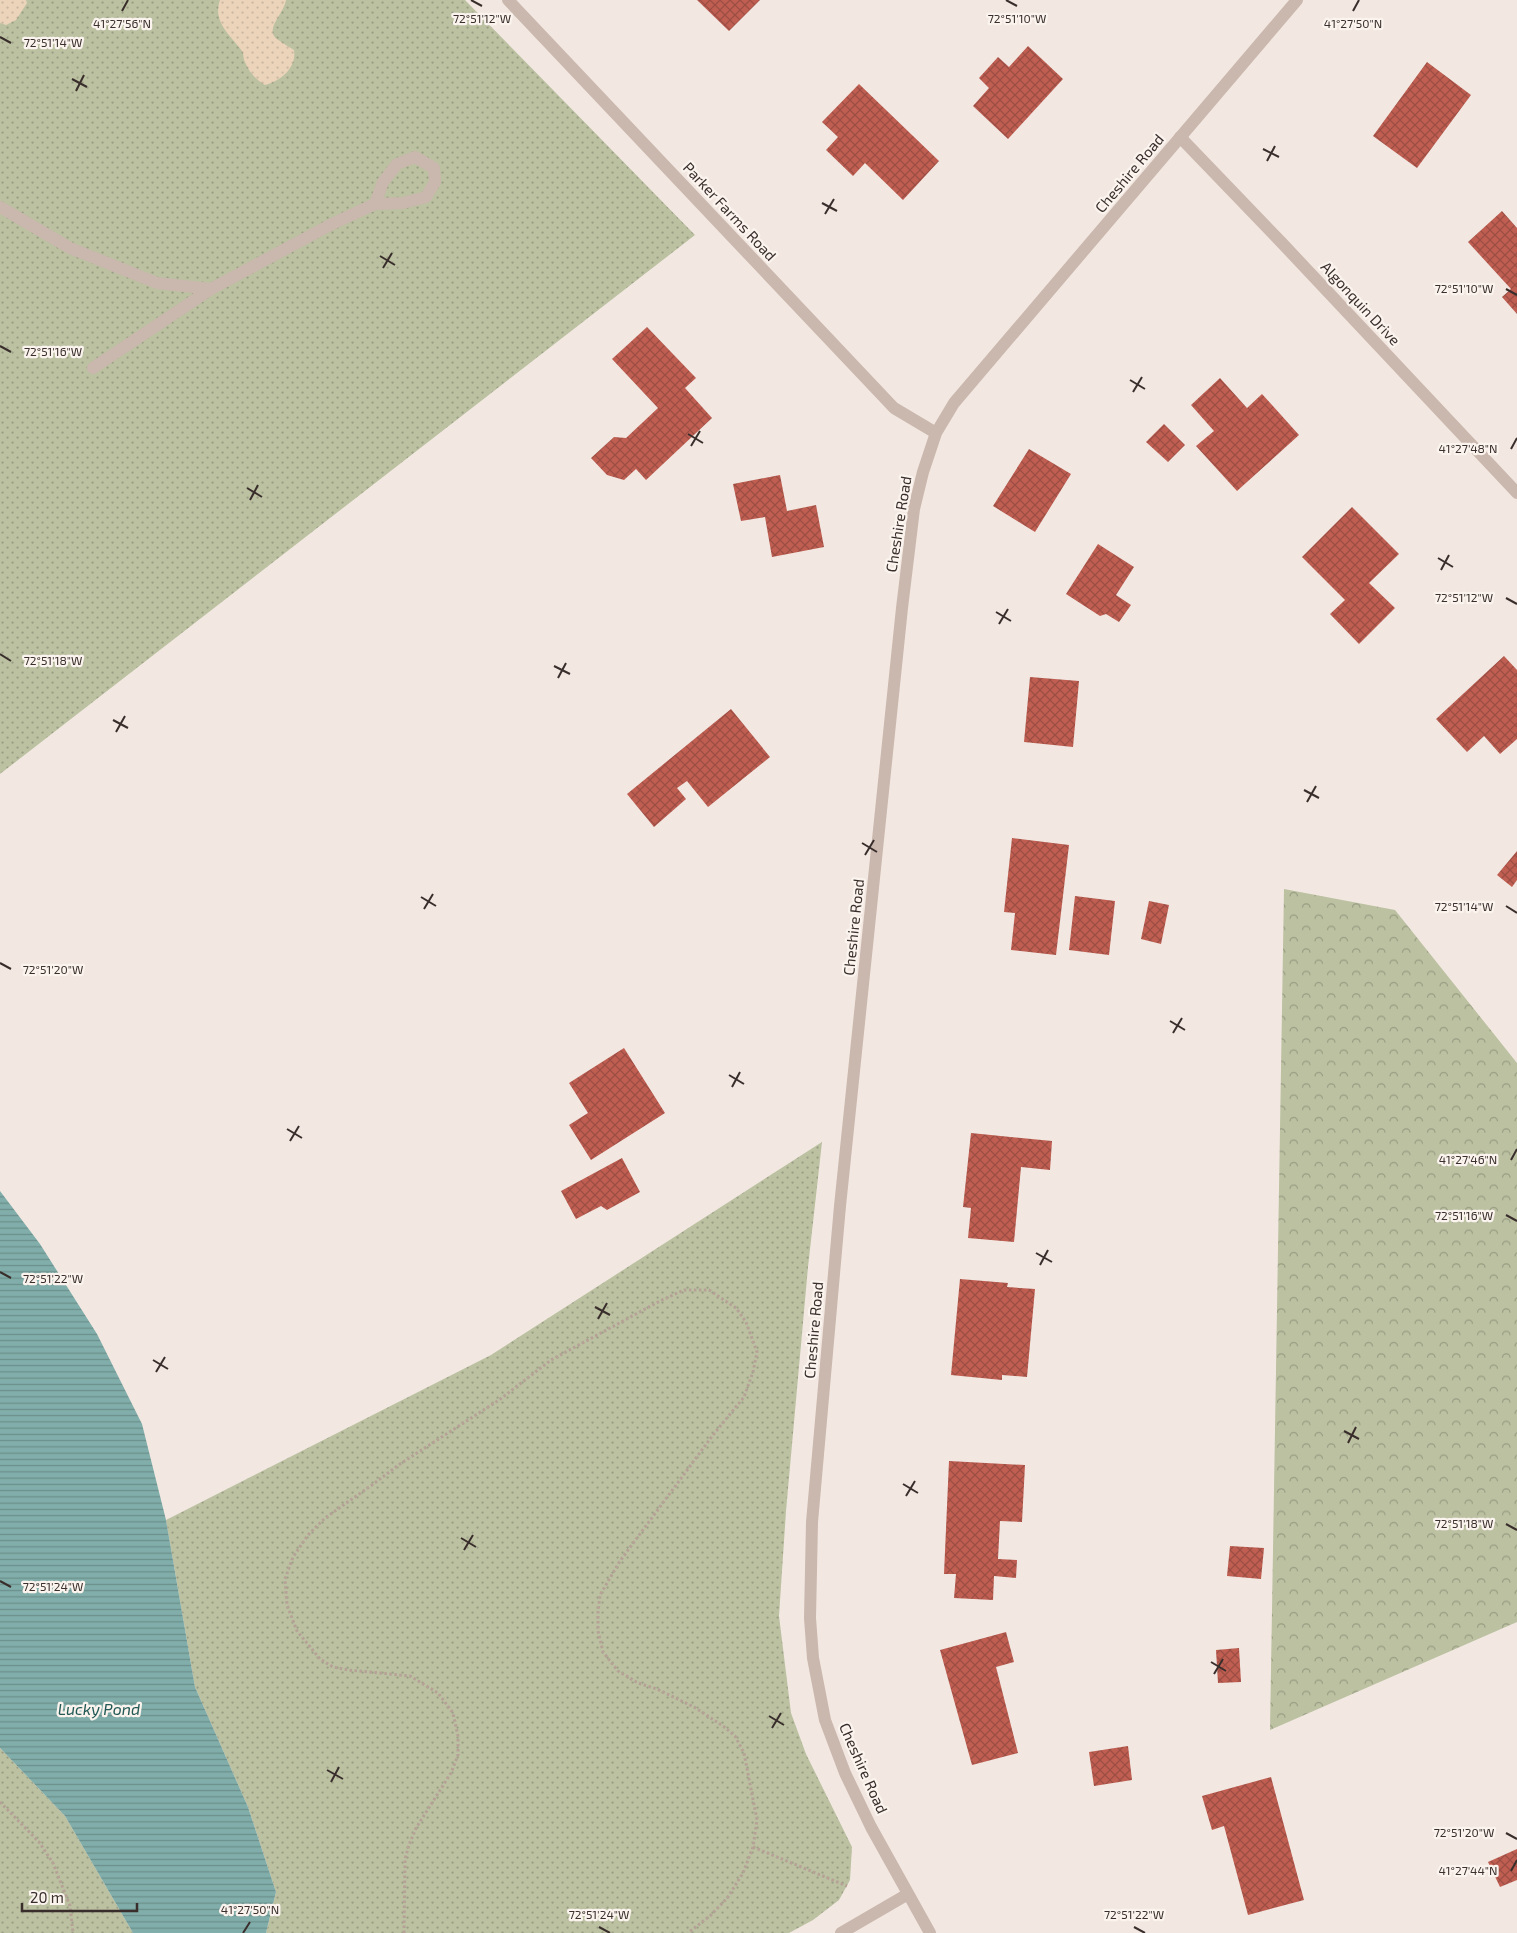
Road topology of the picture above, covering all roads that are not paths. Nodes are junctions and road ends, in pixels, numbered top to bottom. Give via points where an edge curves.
1 (508, 0) edge
2 (1297, 0) edge
3 (1180, 138) junction
4 (375, 204) junction
5 (0, 207) edge
6 (211, 289) junction
7 (93, 368) dead end
8 (936, 434) junction
9 (1517, 493) edge
10 (908, 1894) junction
11 (841, 1933) edge
12 (930, 1933) edge

1 - 8 street, Parker Farms Road via 894,408
2 - 3 street, Cheshire Road
3 - 8 street, Cheshire Road via 954,403
3 - 9 street, Algonquin Drive
4 - 4 street via 383,182 397,164 415,157 434,168 435,182 426,197 403,203
4 - 6 street
5 - 6 street via 70,248 157,283
6 - 7 street
8 - 10 street, Cheshire Road via 922,472 914,509 902,608 839,1216 812,1522 810,1618 813,1658 825,1720 845,1773
10 - 11 street
10 - 12 street, Cheshire Road

